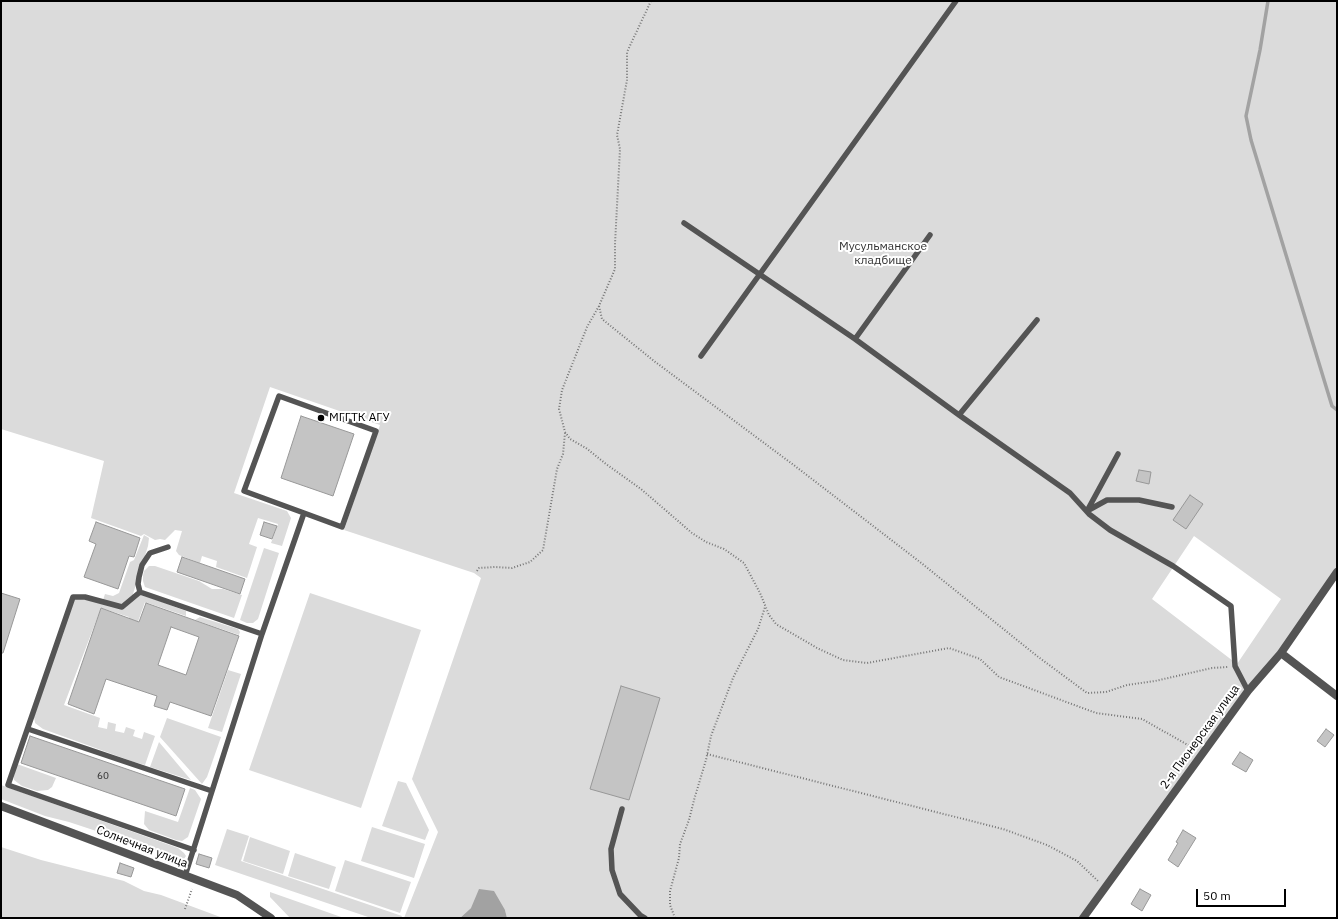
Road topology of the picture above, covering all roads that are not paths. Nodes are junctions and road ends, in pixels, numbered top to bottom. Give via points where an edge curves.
1 (956, 1) edge
2 (684, 223) dead end
3 (930, 235) dead end
4 (759, 274) junction
5 (1037, 320) dead end
6 (855, 339) junction
7 (701, 356) dead end
8 (959, 415) junction
9 (1118, 454) dead end
10 (1172, 507) dead end
11 (1087, 511) junction
12 (304, 513) junction
13 (168, 547) dead end
14 (1337, 572) edge
15 (140, 592) junction
16 (262, 634) junction
17 (1281, 653) junction
18 (1248, 691) junction
19 (1337, 696) edge
20 (28, 729) junction
21 (212, 791) junction
22 (1, 806) edge
23 (622, 809) dead end
24 (194, 850) junction
25 (185, 876) junction
26 (271, 918) edge
27 (645, 918) edge
28 (1083, 918) edge

1 - 4 lane
2 - 4 lane
3 - 6 lane
4 - 6 lane
4 - 7 lane
5 - 8 lane
6 - 8 lane
8 - 11 lane via 1070,493
9 - 11 lane
10 - 11 lane via 1139,500 1107,500
11 - 18 lane via 1110,530 1172,566 1231,606 1235,666
12 - 12 lane via 244,491 279,396 376,431 342,527
12 - 16 lane
13 - 15 lane via 150,553 142,565 138,584
14 - 17 street, 2-я Пионерская улица
15 - 16 lane
15 - 20 lane via 122,607 85,597 73,597
16 - 21 lane
17 - 18 street, 2-я Пионерская улица
17 - 19 street
18 - 28 street, 2-я Пионерская улица
20 - 21 lane
20 - 24 lane via 8,785
21 - 24 lane
22 - 25 street, Солнечная улица
23 - 27 lane via 611,849 612,870 620,894
24 - 25 lane
25 - 26 street, Солнечная улица via 238,895

